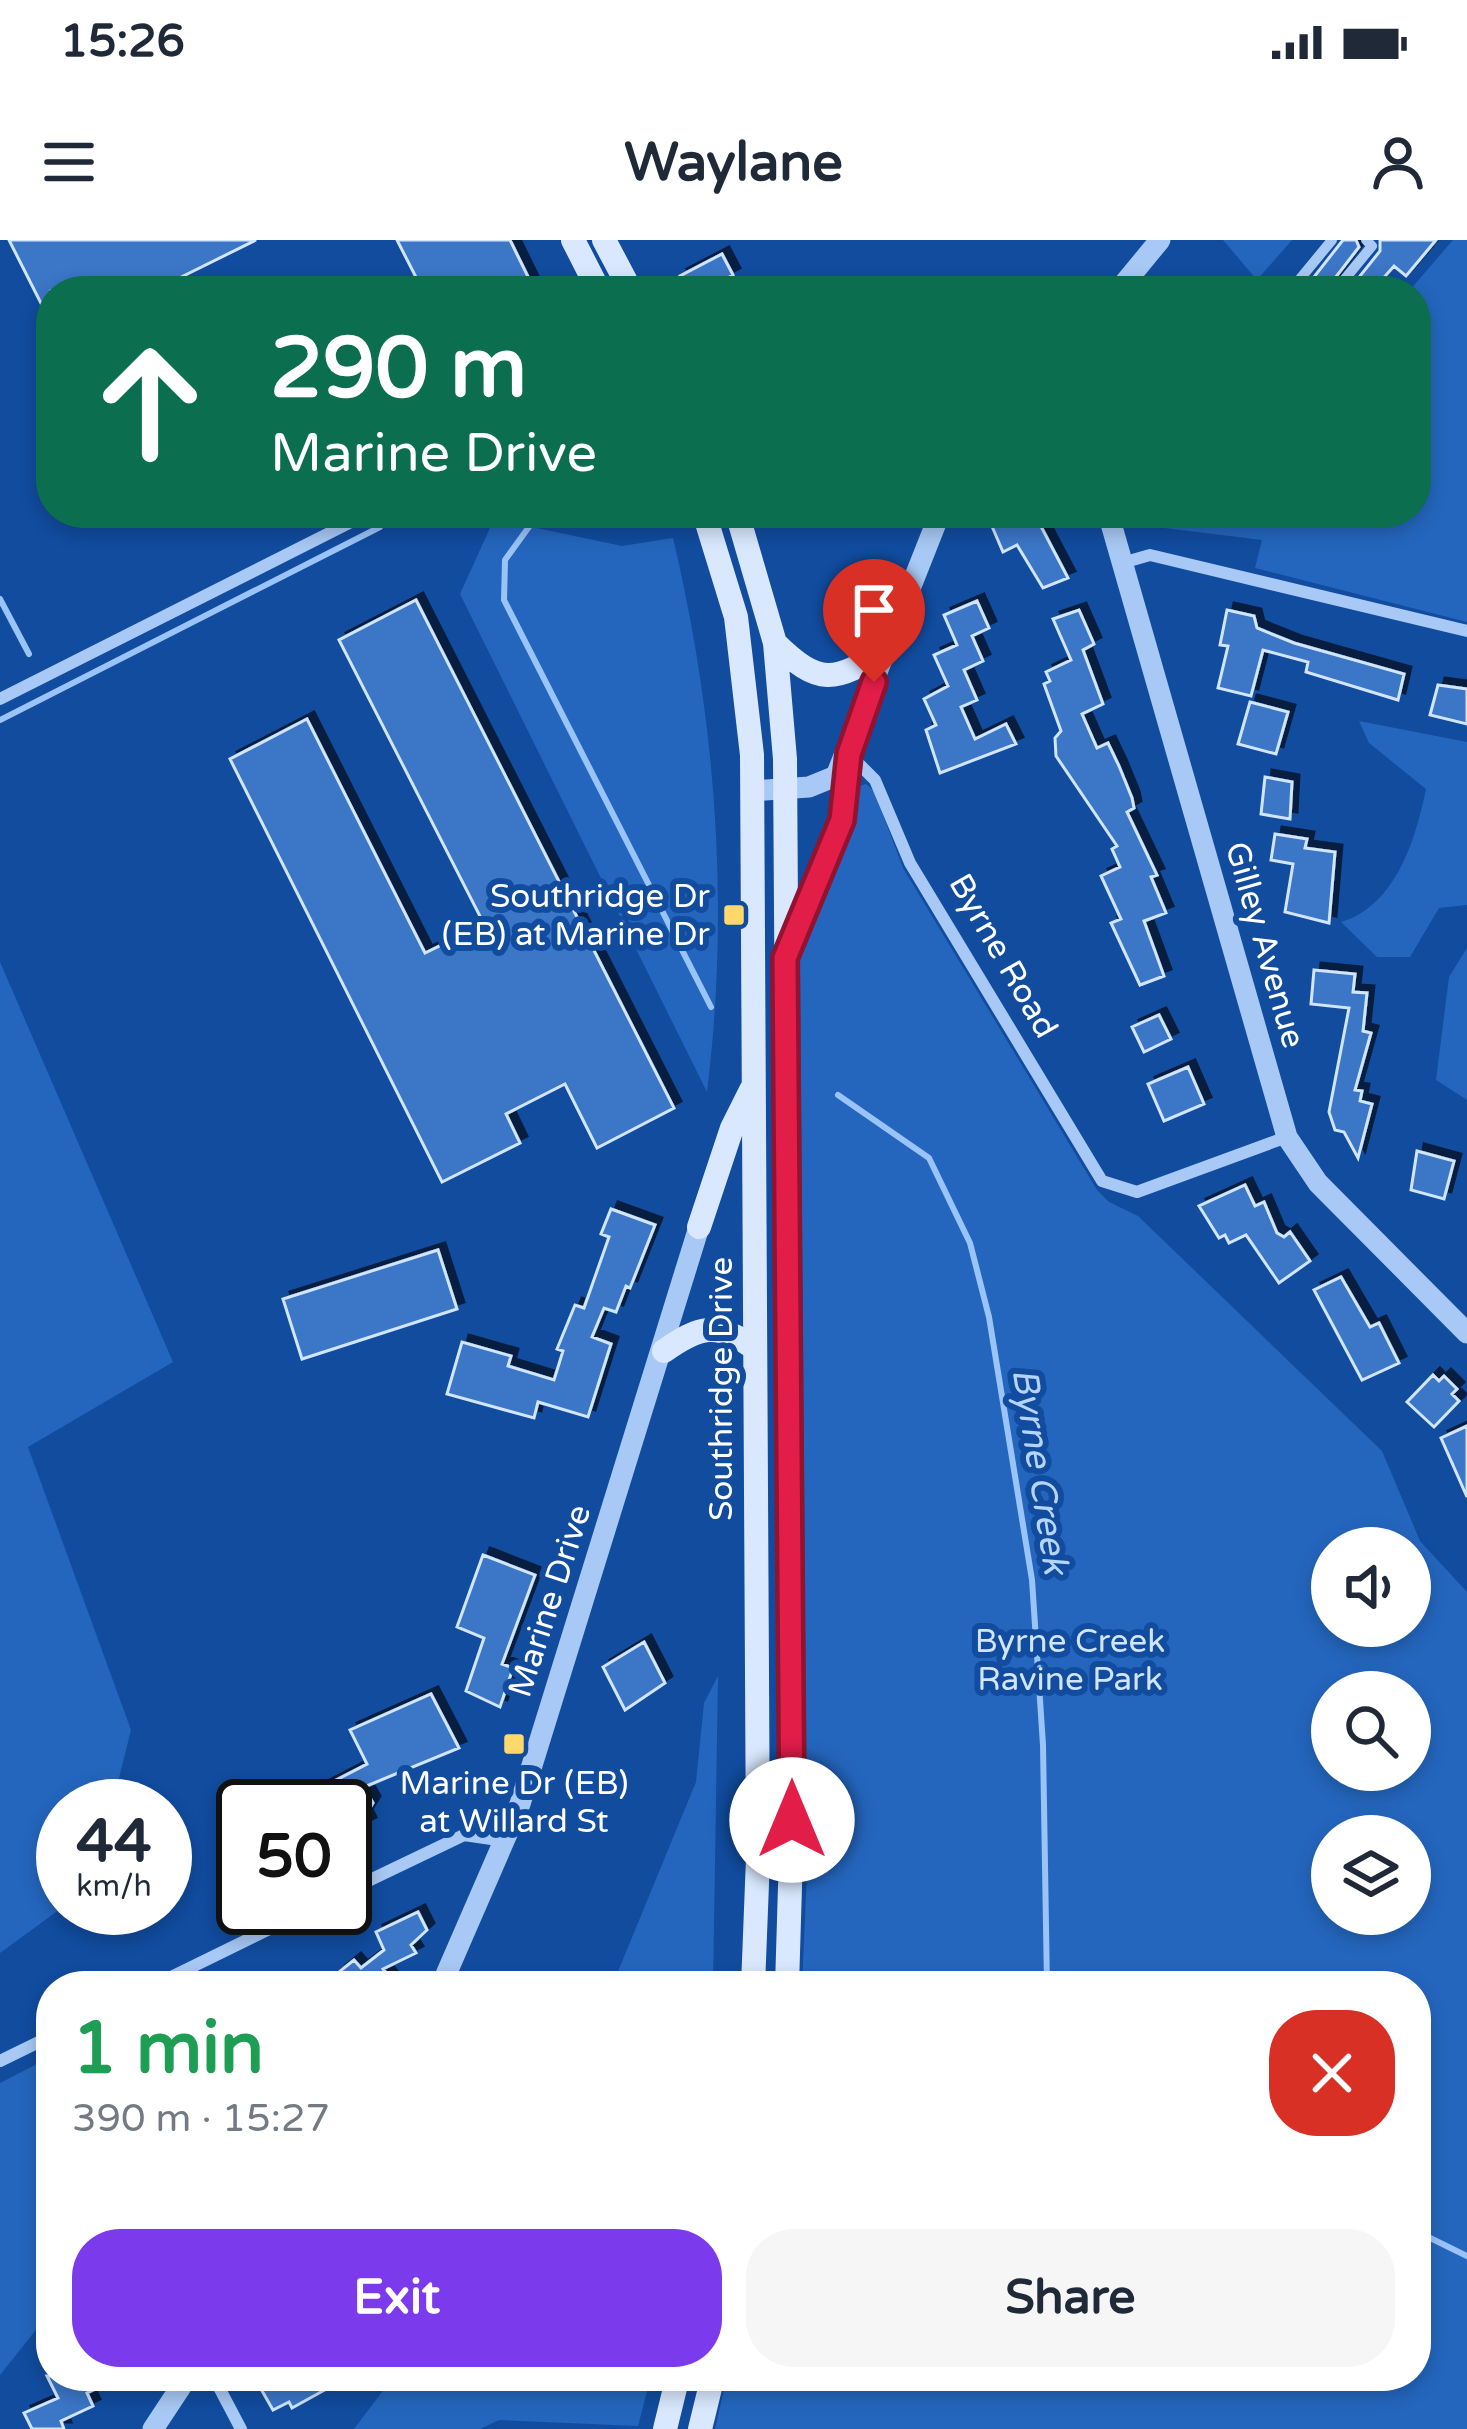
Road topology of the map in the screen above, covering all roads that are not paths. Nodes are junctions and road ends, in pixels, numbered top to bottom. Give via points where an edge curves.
1 (573, 240) edge
2 (604, 240) edge
3 (1160, 240) edge
4 (1333, 240) edge
5 (1366, 240) edge
6 (591, 276) edge
7 (623, 276) edge
8 (1130, 276) edge
9 (1302, 276) edge
10 (1347, 276) edge
11 (339, 528) edge
12 (709, 528) edge
13 (741, 528) edge
14 (934, 528) edge
15 (1112, 528) edge
16 (1122, 563) junction
17 (1467, 631) edge
18 (775, 643) junction
19 (885, 650) junction
20 (0, 699) edge
21 (849, 754) junction
22 (752, 791) junction
23 (784, 791) junction
24 (785, 958) junction
25 (753, 1088) junction
26 (1287, 1137) junction
27 (699, 1227) joint
28 (1467, 1333) edge
29 (754, 1348) junction
30 (664, 1351) junction
31 (506, 1841) junction
32 (372, 1879) edge
33 (257, 1935) edge
34 (184, 1971) edge
35 (448, 1971) edge
36 (754, 1971) edge
37 (787, 1971) edge
38 (36, 2043) edge
39 (0, 2061) edge
40 (178, 2391) edge
41 (221, 2391) edge
42 (674, 2391) edge
43 (709, 2391) edge
44 (153, 2429) edge
45 (241, 2429) edge
46 (664, 2429) edge
47 (700, 2429) edge

1 - 6 main road
2 - 7 main road
3 - 8 street
4 - 9 street
5 - 10 street via 1372,246
11 - 20 street
12 - 22 main road via 736,617
13 - 18 main road
14 - 19 street
15 - 16 street, Gilley Avenue
16 - 17 street via 1150,555
16 - 26 street, Gilley Avenue
18 - 19 main road via 825,677 853,671
18 - 23 main road
19 - 21 street
21 - 23 street via 836,776
21 - 24 street via 842,820
21 - 26 street, Byrne Road via 875,779 910,863 1076,1146 1111,1187 1137,1192
22 - 23 street
22 - 25 main road, Southridge Drive
23 - 24 main road, Southridge Drive
24 - 37 main road, Southridge Drive
25 - 27 main road
25 - 29 main road, Southridge Drive
26 - 28 street, Gilley Avenue via 1318,1183
27 - 30 street, Marine Drive
29 - 30 main road via 709,1327
29 - 36 main road, Southridge Drive
30 - 31 street, Marine Drive
31 - 32 street via 464,1835
31 - 35 street, Marine Drive
33 - 34 street
38 - 39 street
40 - 44 street
41 - 45 street
42 - 46 main road
43 - 47 main road

